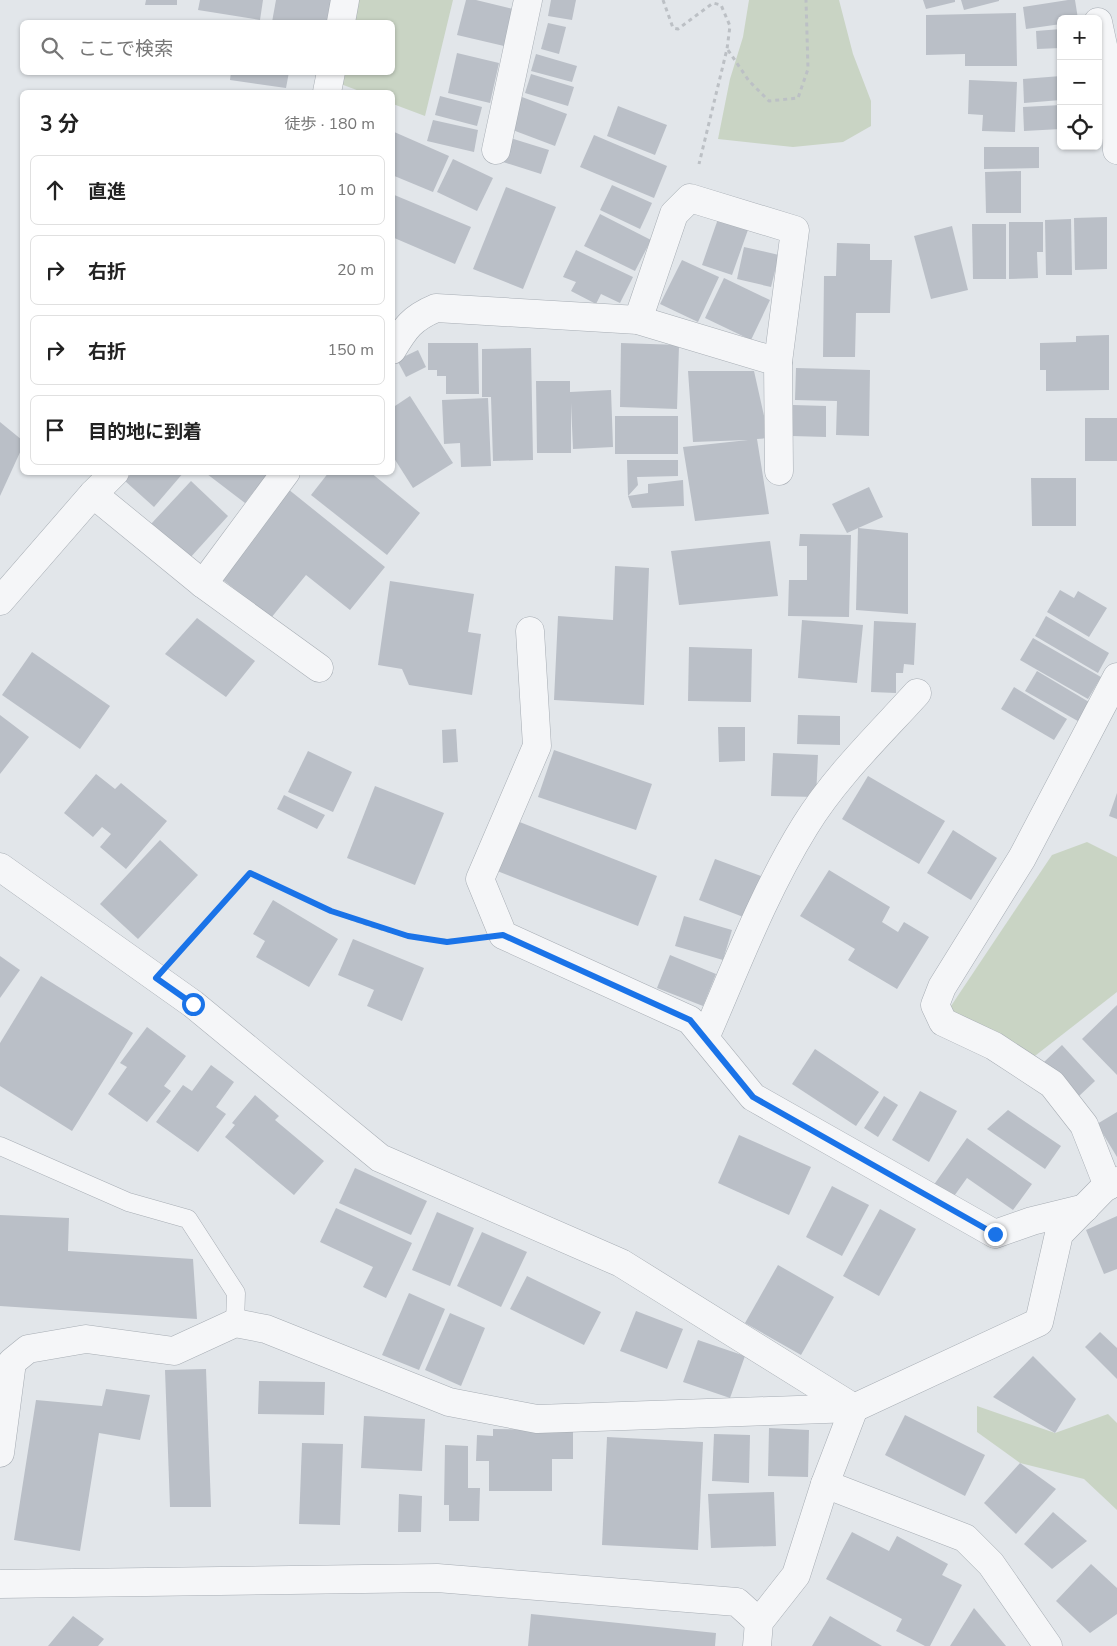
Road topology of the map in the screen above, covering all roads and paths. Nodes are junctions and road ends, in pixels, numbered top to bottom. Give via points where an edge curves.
1 (345, 0) edge
2 (528, 0) edge
3 (663, 0) edge
4 (806, 0) edge
5 (1093, 0) edge
6 (1097, 15) edge
7 (341, 20) edge
8 (1102, 41) edge
9 (727, 50) junction
10 (330, 75) edge
11 (327, 90) edge
12 (496, 150) dead end
13 (1117, 150) edge
14 (690, 198) junction
15 (638, 320) junction
16 (395, 345) edge
17 (778, 362) junction
18 (779, 471) dead end
19 (111, 475) edge
20 (284, 475) edge
21 (93, 494) junction
22 (203, 584) junction
23 (0, 601) edge
24 (530, 631) dead end
25 (319, 668) dead end
26 (1117, 677) edge
27 (917, 693) dead end
28 (0, 867) edge
29 (503, 935) junction
30 (156, 978) junction
31 (705, 1038) junction
32 (0, 1146) edge
33 (1113, 1184) edge
34 (1085, 1208) junction
35 (235, 1324) junction
36 (854, 1408) junction
37 (0, 1454) edge
38 (825, 1484) junction
39 (0, 1584) edge
40 (758, 1634) edge
41 (1048, 1646) edge

1 - 7 street
2 - 12 street
3 - 9 path via 673,28 678,29 713,3 721,6 730,26
4 - 9 path via 808,69 798,98 769,101 749,81
5 - 6 street
8 - 13 street via 1112,88
9 - 14 path
10 - 11 street
14 - 15 street via 674,214
14 - 17 street via 796,230
15 - 16 street via 436,308 418,315
15 - 17 street
17 - 18 street
19 - 21 street
20 - 22 street
21 - 22 street
21 - 23 street
22 - 25 street
24 - 29 street via 537,746 480,879
26 - 33 street via 1022,858 942,987 935,1005 943,1022 994,1046 1052,1084 1084,1125
27 - 31 street via 844,774 806,824 775,879
28 - 30 street
29 - 30 path via 447,942 408,936 331,911 250,873
29 - 31 street via 690,1020
30 - 36 street via 193,1004 380,1158 621,1263
31 - 34 street via 753,1097 995,1234
32 - 35 lane via 128,1202 188,1219 236,1293
33 - 34 street
34 - 36 street via 1059,1234 1039,1322
35 - 36 street via 266,1329 449,1402 537,1419
35 - 37 street via 174,1351 86,1339 28,1349 12,1362
36 - 38 street
38 - 40 street via 796,1575
38 - 41 street via 965,1538 991,1564
39 - 40 street via 437,1578 737,1602

